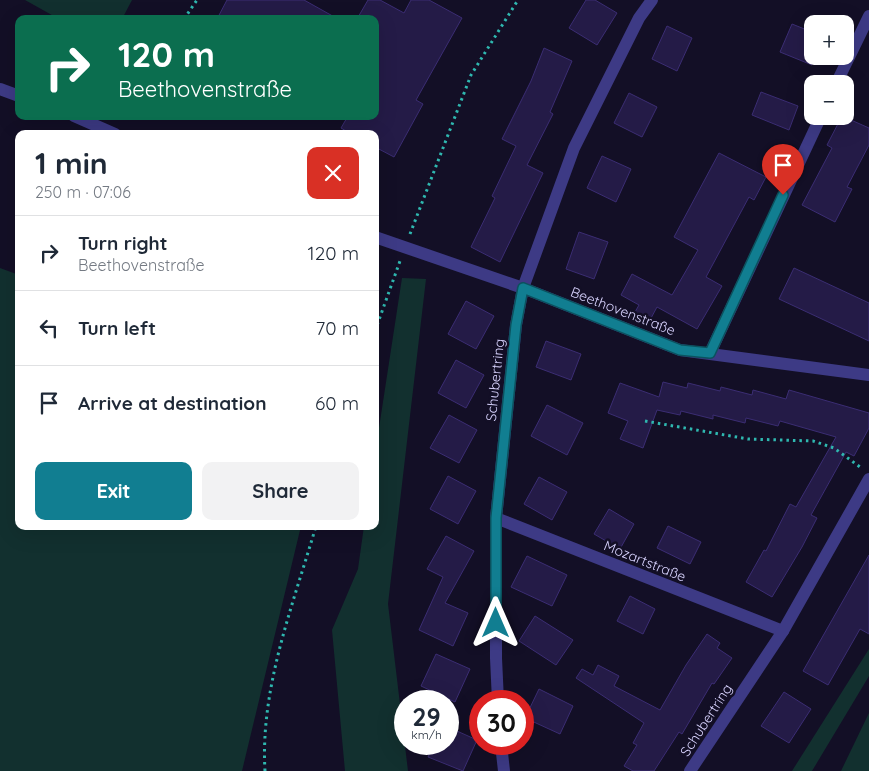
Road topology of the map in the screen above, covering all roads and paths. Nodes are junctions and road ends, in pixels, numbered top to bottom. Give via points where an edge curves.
1 (197, 0) edge
2 (518, 0) edge
3 (652, 0) edge
4 (187, 15) edge
5 (869, 16) edge
6 (840, 75) edge
7 (0, 89) edge
8 (15, 95) edge
9 (83, 120) edge
10 (817, 125) edge
11 (106, 130) edge
12 (379, 239) edge
13 (405, 249) junction
14 (523, 288) junction
15 (379, 320) edge
16 (710, 353) junction
17 (869, 375) edge
18 (645, 421) dead end
19 (866, 474) edge
20 (496, 518) junction
21 (315, 530) edge
22 (783, 631) junction
23 (497, 690) edge
24 (502, 755) edge
25 (265, 771) edge
26 (504, 771) edge
27 (690, 771) edge

1 - 4 path
2 - 13 path via 471,75
3 - 14 street, Schubertring via 639,18 574,148
5 - 6 street
7 - 8 street
9 - 11 street
10 - 16 street
12 - 13 street, Beethovenstraße
13 - 14 street, Beethovenstraße
13 - 15 path
14 - 16 street, Beethovenstraße via 680,350
14 - 20 street, Schubertring via 516,325
16 - 17 street, Beethovenstraße
18 - 19 path via 748,439 813,441 834,448
19 - 22 street, Schubertring
20 - 22 street, Mozartstraße
20 - 23 street, Schubertring
21 - 25 path via 274,671 265,736
22 - 27 street, Schubertring
24 - 26 street

